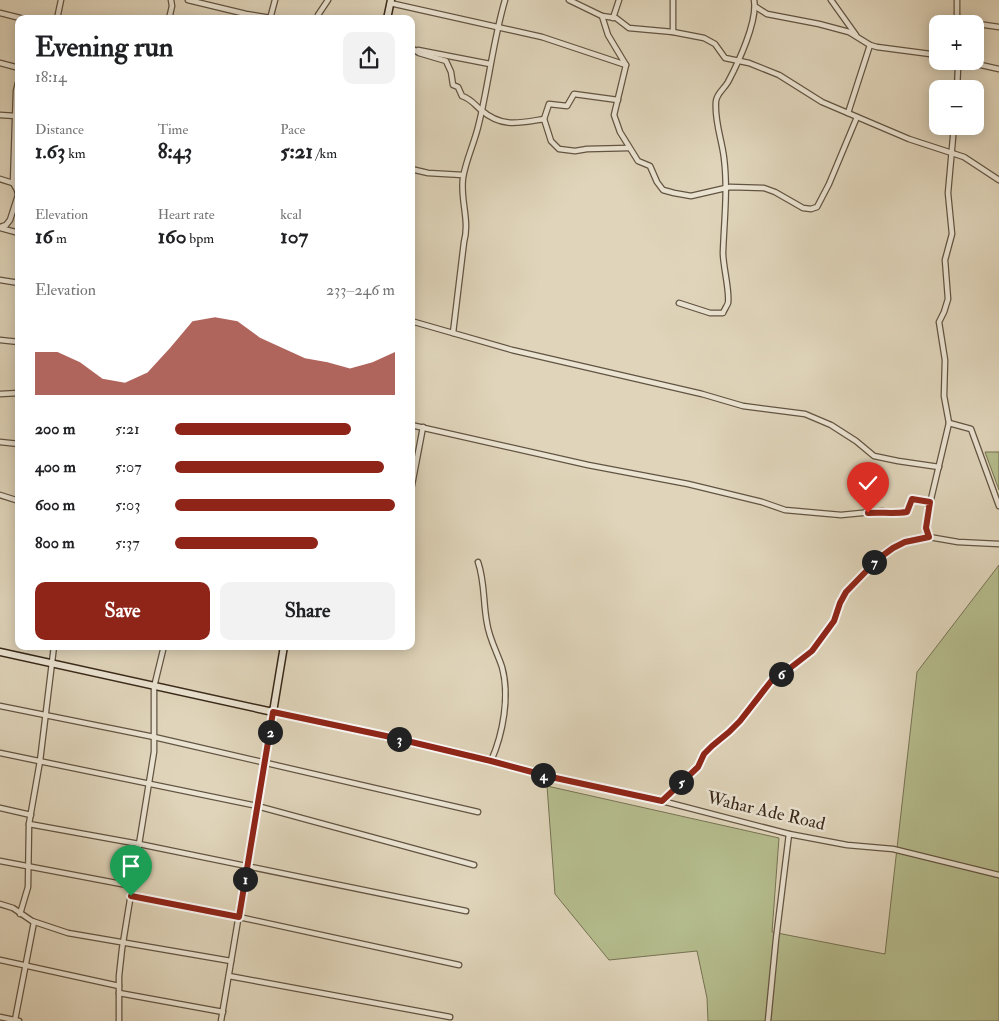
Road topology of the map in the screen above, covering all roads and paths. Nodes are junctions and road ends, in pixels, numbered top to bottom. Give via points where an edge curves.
1 (61, 0) edge
2 (171, 0) edge
3 (188, 0) edge
4 (275, 0) edge
5 (328, 0) edge
6 (505, 0) edge
7 (569, 0) edge
8 (619, 0) edge
9 (673, 0) edge
10 (754, 0) edge
11 (831, 0) edge
12 (958, 0) edge
13 (390, 2) edge
14 (756, 7) junction
15 (0, 13) edge
16 (58, 15) edge
17 (170, 15) edge
18 (252, 15) edge
19 (271, 15) edge
20 (318, 15) edge
21 (388, 15) edge
22 (957, 15) edge
23 (602, 16) junction
24 (15, 17) edge
25 (612, 18) junction
26 (984, 25) edge
27 (498, 26) junction
28 (999, 27) edge
29 (673, 32) junction
30 (857, 35) junction
31 (870, 45) junction
32 (415, 50) edge
33 (415, 51) edge
34 (929, 54) edge
35 (739, 60) junction
36 (0, 63) edge
37 (490, 64) junction
38 (626, 65) junction
39 (984, 66) edge
40 (15, 67) edge
41 (999, 69) edge
42 (618, 100) junction
43 (482, 111) junction
44 (848, 113) junction
45 (0, 115) edge
46 (15, 116) edge
47 (858, 117) junction
48 (544, 119) junction
49 (953, 135) edge
50 (629, 148) junction
51 (951, 153) junction
52 (15, 160) edge
53 (415, 170) edge
54 (463, 175) junction
55 (0, 180) edge
56 (999, 180) edge
57 (13, 183) junction
58 (15, 186) edge
59 (725, 188) junction
60 (15, 204) edge
61 (0, 227) edge
62 (15, 232) edge
63 (0, 280) edge
64 (15, 282) edge
65 (679, 303) dead end
66 (415, 322) edge
67 (453, 333) junction
68 (0, 340) edge
69 (15, 342) edge
70 (15, 393) edge
71 (0, 394) edge
72 (949, 423) junction
73 (415, 426) edge
74 (423, 427) junction
75 (0, 442) edge
76 (15, 444) edge
77 (939, 467) junction
78 (415, 469) edge
79 (0, 496) edge
80 (15, 500) edge
81 (930, 502) junction
82 (999, 506) edge
83 (929, 537) junction
84 (999, 544) edge
85 (478, 562) dead end
86 (54, 650) edge
87 (163, 650) edge
88 (283, 650) edge
89 (0, 652) edge
90 (52, 664) junction
91 (154, 687) junction
92 (0, 706) edge
93 (273, 712) junction
94 (45, 715) junction
95 (154, 737) junction
96 (0, 753) edge
97 (40, 761) junction
98 (491, 761) junction
99 (265, 762) junction
100 (149, 783) junction
101 (662, 801) junction
102 (257, 806) junction
103 (0, 808) edge
104 (478, 812) dead end
105 (31, 815) junction
106 (29, 824) junction
107 (789, 834) junction
108 (139, 844) junction
109 (0, 861) edge
110 (474, 865) dead end
111 (247, 866) junction
112 (28, 867) junction
113 (999, 875) edge
114 (132, 886) junction
115 (131, 896) junction
116 (0, 904) edge
117 (466, 911) dead end
118 (20, 914) junction
119 (239, 917) junction
120 (34, 922) junction
121 (123, 943) junction
122 (0, 960) edge
123 (231, 961) junction
124 (458, 965) dead end
125 (26, 966) junction
126 (229, 976) junction
127 (119, 986) junction
128 (120, 993) junction
129 (223, 1012) junction
130 (0, 1017) edge
131 (450, 1017) dead end
132 (17, 1021) edge
133 (119, 1021) edge
134 (221, 1021) edge
135 (768, 1021) edge

1 - 16 street
2 - 17 street
3 - 18 street
4 - 19 street
5 - 20 street
6 - 27 street
7 - 23 street
8 - 25 street
9 - 29 street
10 - 14 street
11 - 30 street
12 - 22 street
13 - 21 street
13 - 27 street
14 - 30 street via 767,14
14 - 35 street
15 - 24 street
23 - 25 street
23 - 38 street via 608,35
25 - 29 street via 628,28
26 - 28 street
27 - 37 street
27 - 38 street
29 - 35 street via 704,38 715,44 725,58
30 - 31 street
31 - 34 street
31 - 44 street
32 - 37 street
33 - 43 street via 446,61 453,85
35 - 44 street via 779,75 822,102
35 - 59 street via 716,101
36 - 40 street
37 - 43 street
38 - 42 street
39 - 41 street
42 - 48 street via 574,94 567,106 549,104
42 - 50 street via 614,115
43 - 48 street via 504,123
43 - 54 street
44 - 47 street
45 - 46 street
47 - 51 street
47 - 59 street via 817,207 803,208 764,188
48 - 50 street via 551,141 559,150
49 - 51 street
50 - 59 street via 638,161 650,166 663,190 691,196
51 - 56 street via 964,157
51 - 72 street via 948,193 952,234 945,260 948,298 939,322
52 - 57 street
53 - 54 street
54 - 67 street via 462,203 468,229
55 - 57 street
57 - 58 street
59 - 65 street via 723,255 728,301 723,313 710,314
60 - 61 street via 10,220
61 - 62 street
63 - 64 street
66 - 67 street
67 - 77 street via 743,406 805,414 831,425 874,456
68 - 69 street
70 - 71 street
72 - 77 street
72 - 82 street via 971,429
73 - 74 street
74 - 78 street
74 - 81 street via 688,484 785,510 841,515 895,513 907,512 912,499
75 - 76 street
77 - 81 street
79 - 80 street
81 - 83 street via 926,528
83 - 84 street
83 - 101 street via 905,542 878,559 846,592 834,621 812,651 772,680 740,721 704,754 698,767
85 - 98 street via 487,627 502,668 505,699
86 - 90 street
87 - 91 street
88 - 93 street
89 - 90 street, Wahar Ade Road
90 - 91 street, Wahar Ade Road
90 - 94 street
91 - 93 street, Wahar Ade Road
91 - 95 street
92 - 94 street
93 - 98 street, Wahar Ade Road
93 - 99 street
94 - 95 street
94 - 97 street
95 - 99 street
95 - 100 street
96 - 97 street
97 - 100 street
97 - 105 street
98 - 101 street, Wahar Ade Road
99 - 102 street
99 - 104 street
100 - 102 street
100 - 108 street
101 - 107 street, Wahar Ade Road
102 - 110 street
102 - 111 street
103 - 105 street
105 - 106 street
106 - 108 street
106 - 112 street
107 - 113 street, Wahar Ade Road via 847,845 893,849
107 - 135 street
108 - 111 street
108 - 114 street
109 - 112 street
111 - 117 street
111 - 119 street
112 - 114 street
112 - 118 street via 28,887
114 - 115 street
115 - 119 street
115 - 121 street
116 - 118 street
118 - 120 street
119 - 123 street
119 - 124 street
120 - 121 street via 68,933
120 - 125 street
121 - 123 street
121 - 127 street
122 - 125 street
123 - 126 street
125 - 127 street
125 - 132 street
126 - 129 street
126 - 131 street
127 - 128 street
128 - 129 street
128 - 133 street
129 - 134 street
130 - 132 street

